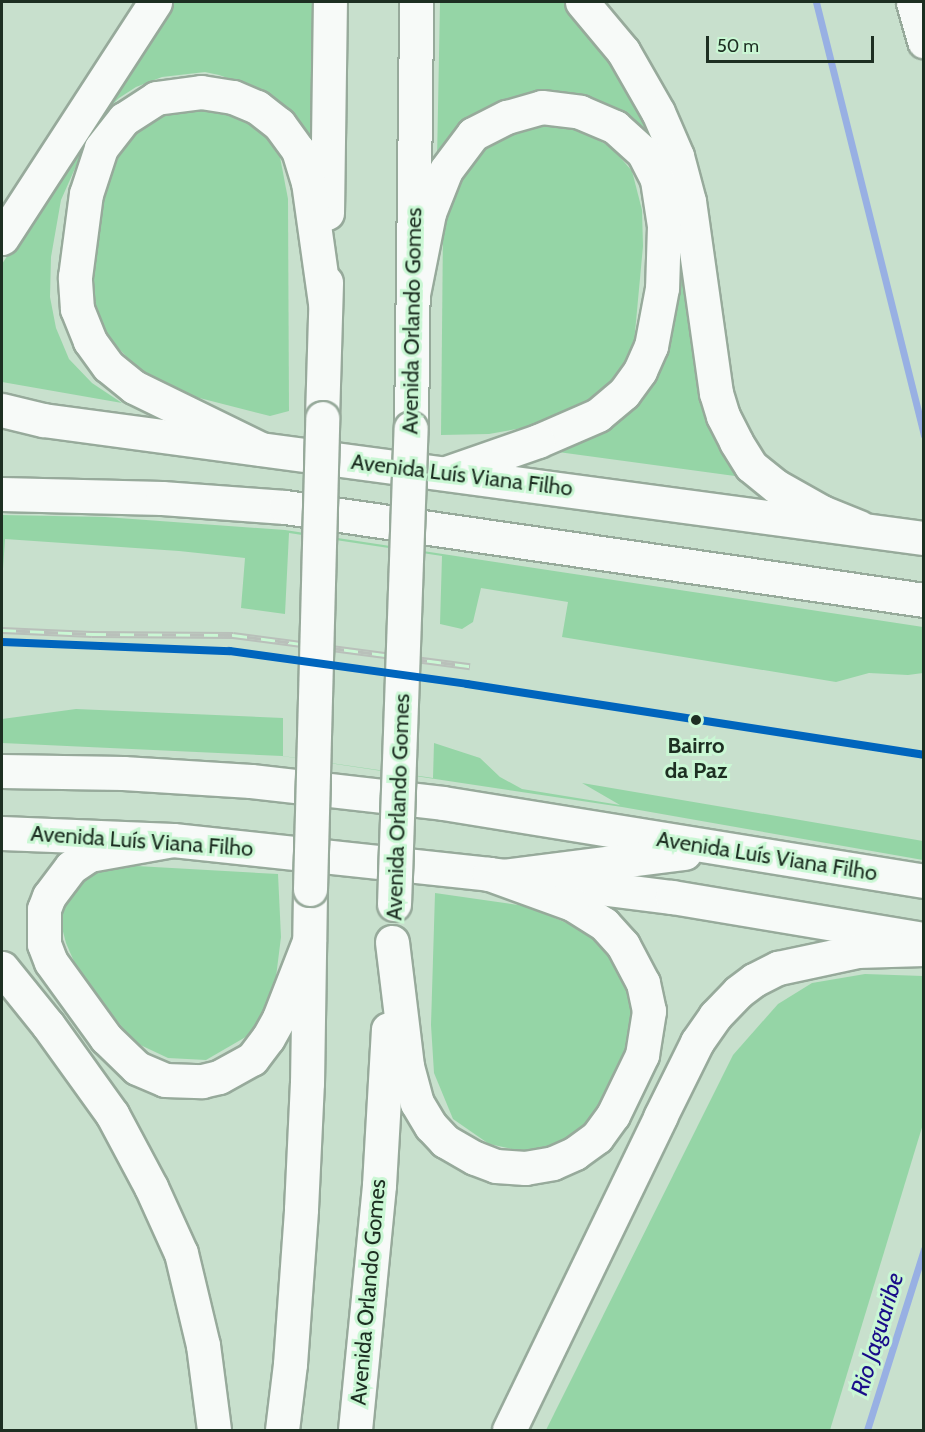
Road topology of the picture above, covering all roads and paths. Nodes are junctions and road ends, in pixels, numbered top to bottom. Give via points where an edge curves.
1 (155, 2) edge
2 (330, 2) edge
3 (416, 2) edge
4 (582, 2) edge
5 (913, 2) edge
6 (924, 41) edge
7 (2, 238) edge
8 (413, 294) junction
9 (326, 303) junction
10 (2, 410) edge
11 (261, 449) junction
12 (446, 473) junction
13 (2, 494) edge
14 (864, 528) junction
15 (924, 538) edge
16 (911, 598) edge
17 (2, 771) edge
18 (2, 833) edge
19 (173, 840) junction
20 (724, 848) junction
21 (495, 875) junction
22 (924, 881) edge
23 (924, 939) edge
24 (309, 941) junction
25 (392, 942) junction
26 (924, 949) edge
27 (2, 968) edge
28 (214, 1431) edge
29 (282, 1431) edge
30 (355, 1431) edge
31 (509, 1431) edge

1 - 7 main road
2 - 9 main road
3 - 8 main road, Avenida Orlando Gomes
4 - 14 main road via 623,51 678,156 689,201 716,393 731,433 751,466 776,486 822,512
5 - 6 main road
8 - 12 main road via 429,213 446,170 473,134 507,117 542,107 580,112 615,127 643,152 657,180 663,236 662,288 651,346 640,371 624,393 598,415
8 - 25 main road, Avenida Orlando Gomes, bridge
9 - 11 main road via 308,183 298,150 279,124 257,107 233,97 201,92 156,98 124,119 102,148 86,194 75,277 78,309 90,341 108,366 134,387
9 - 24 main road, bridge
10 - 11 main road, Avenida Luís Viana Filho via 43,420
11 - 12 main road, Avenida Luís Viana Filho
12 - 14 main road, Avenida Luís Viana Filho
13 - 16 main road via 162,498 285,507
14 - 15 main road, Avenida Luís Viana Filho
17 - 20 main road, Avenida Luís Viana Filho via 251,781 443,804
18 - 19 main road, Avenida Luís Viana Filho
19 - 21 main road, Avenida Luís Viana Filho
19 - 24 main road via 89,855 70,867 44,909 44,944 51,962 106,1038 137,1068 165,1080 202,1081 219,1077 252,1059 279,1018
20 - 21 main road
20 - 22 main road, Avenida Luís Viana Filho
21 - 23 main road, Avenida Luís Viana Filho via 672,897
21 - 25 main road via 572,904 604,924 623,945 643,984 649,1011 642,1055 613,1115 597,1137 575,1153 553,1163 525,1168 496,1166 445,1141 431,1126 417,1103 407,1066
24 - 29 main road via 301,1209
25 - 30 main road, Avenida Orlando Gomes via 379,1185
26 - 31 main road via 857,951 778,968 738,992 715,1016 697,1042
27 - 28 main road via 112,1114 151,1187 181,1253 203,1345

